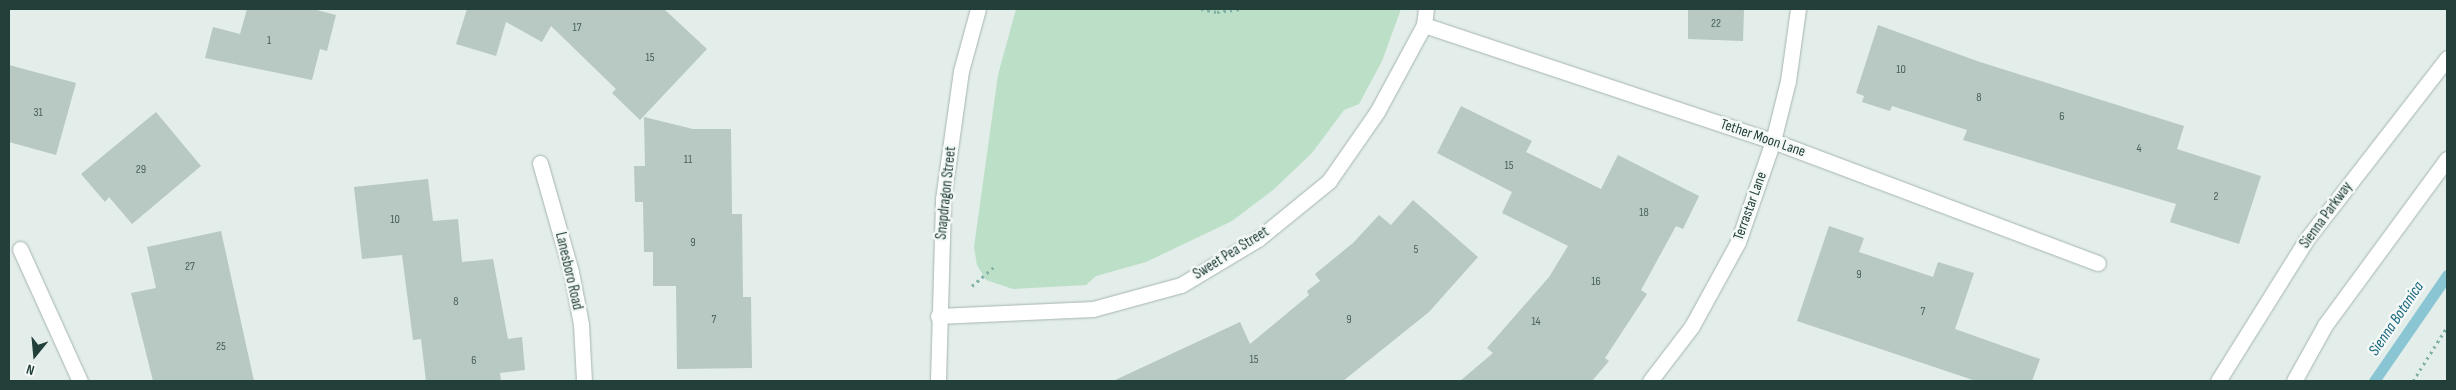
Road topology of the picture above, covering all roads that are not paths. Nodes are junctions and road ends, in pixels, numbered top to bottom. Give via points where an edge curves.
1 (978, 9) edge
2 (1426, 9) edge
3 (1798, 9) edge
4 (1424, 25) junction
5 (2447, 58) edge
6 (1773, 141) junction
7 (2447, 160) edge
8 (540, 163) dead end
9 (20, 249) dead end
10 (2098, 263) dead end
11 (938, 316) junction
12 (80, 381) edge
13 (584, 381) edge
14 (938, 381) edge
15 (1650, 381) edge
16 (2218, 381) edge
17 (2294, 381) edge

1 - 11 street, Snapdragon Street via 961,71 942,199
2 - 4 street
3 - 6 street, Terrastar Lane via 1788,81
4 - 6 street, Tether Moon Lane
4 - 11 street, Sweet Pea Street via 1377,112 1329,181 1258,239 1181,284 1093,308
5 - 16 street, Sienna Parkway via 2306,240
6 - 10 street, Tether Moon Lane
6 - 15 street, Terrastar Lane via 1738,242 1692,326
7 - 17 street via 2324,325
8 - 13 street, Lanesboro Road via 571,272 581,324
9 - 12 street
11 - 14 street, Snapdragon Street

